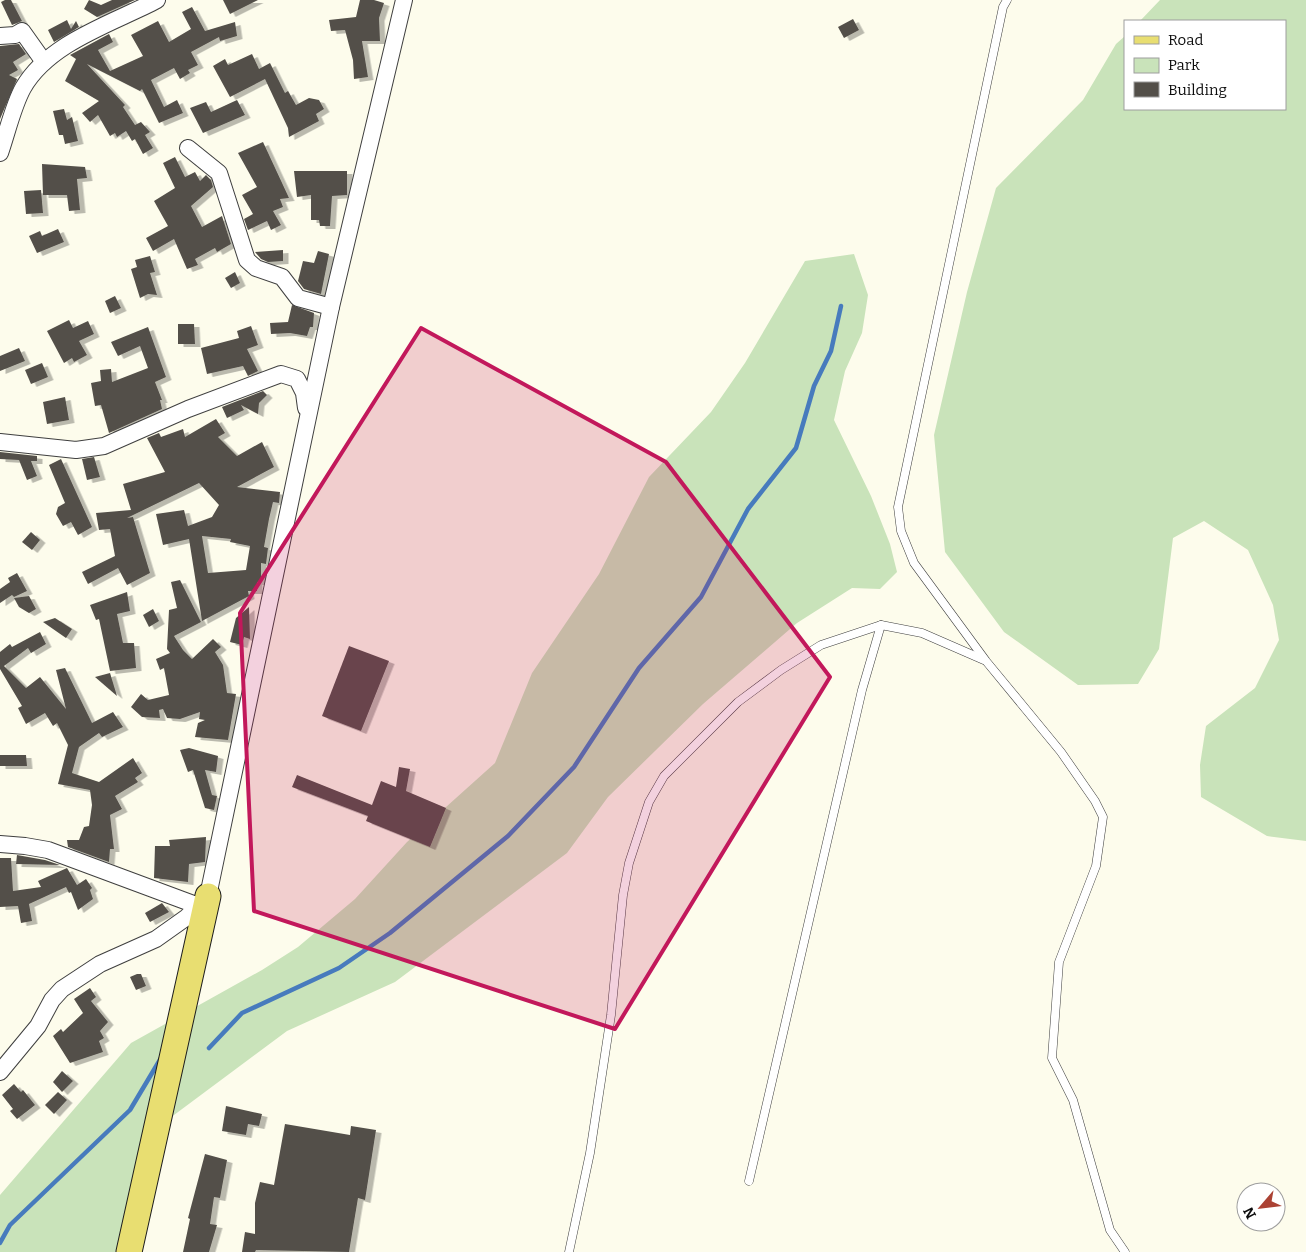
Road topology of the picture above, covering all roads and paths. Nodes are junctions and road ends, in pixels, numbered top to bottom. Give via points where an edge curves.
1 (157, 0) edge
2 (404, 0) edge
3 (1007, 0) edge
4 (0, 36) edge
5 (44, 62) junction
6 (188, 148) dead end
7 (0, 153) edge
8 (331, 307) junction
9 (308, 413) junction
10 (0, 442) edge
11 (881, 625) junction
12 (986, 661) junction
13 (0, 844) edge
14 (202, 901) junction
15 (0, 1072) edge
16 (750, 1182) dead end
17 (129, 1252) edge
18 (569, 1252) edge
19 (1125, 1252) edge

1 - 5 street via 120,20 87,32
2 - 8 street
3 - 12 lane via 961,199 898,507 901,531 914,563
4 - 5 street via 22,31
5 - 7 street via 23,87
6 - 8 street via 219,173 247,260 256,268 282,277 298,298
8 - 9 street
9 - 10 street via 297,379 281,374 188,409 104,446 76,450
9 - 14 street via 287,523
11 - 12 lane via 922,633
11 - 16 lane via 862,690
11 - 18 lane via 821,645 738,702 664,776 649,802 629,863 623,895 610,1024 590,1153
12 - 19 lane via 1061,752 1095,801 1102,817 1096,866 1059,962 1052,1058 1073,1100 1110,1230
13 - 14 street via 48,850
14 - 15 street via 156,939 100,964 62,990 52,1000 38,1026
14 - 17 main road

